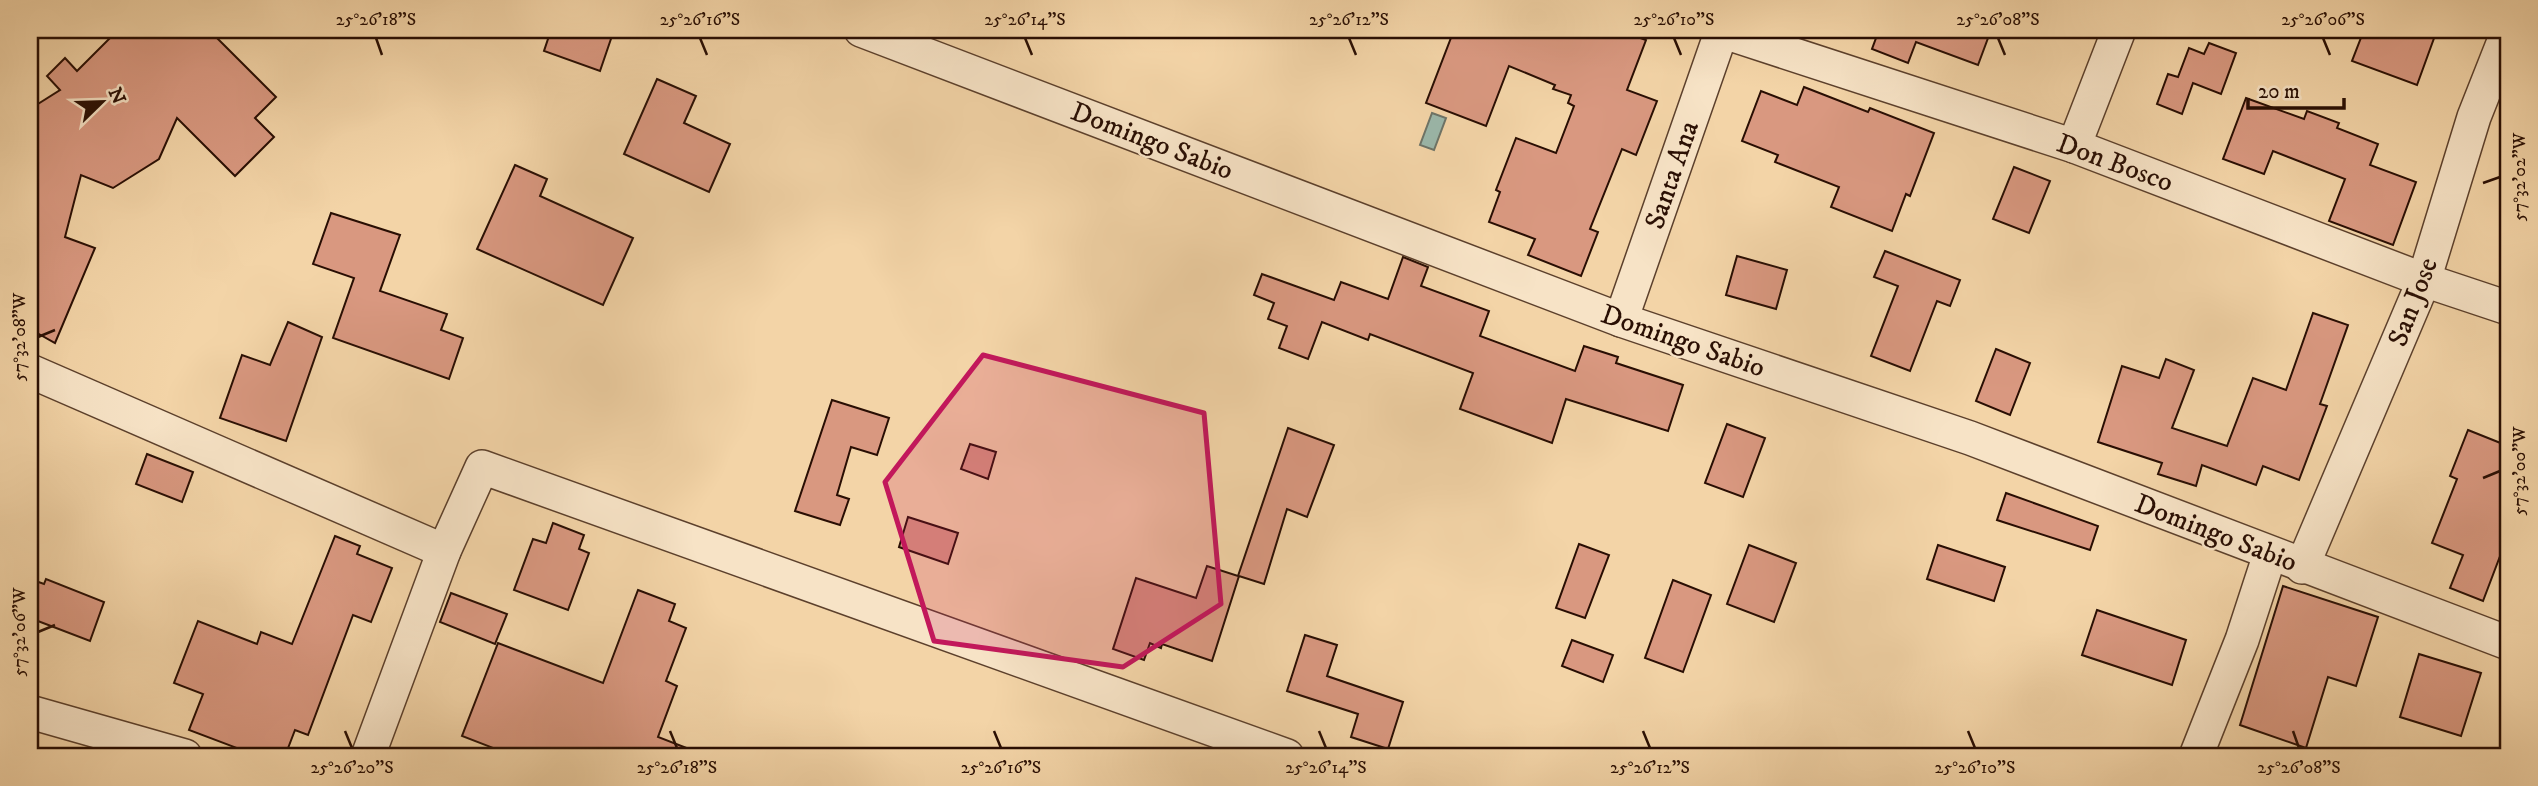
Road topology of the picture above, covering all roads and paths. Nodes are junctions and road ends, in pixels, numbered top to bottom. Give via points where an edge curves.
1 (861, 30) edge
2 (1721, 30) edge
3 (2119, 30) edge
4 (2508, 31) edge
5 (2074, 146) junction
6 (2424, 280) junction
7 (2508, 308) edge
8 (1621, 320) junction
9 (30, 371) edge
10 (444, 551) junction
11 (2270, 554) junction
12 (2302, 567) junction
13 (2508, 643) edge
14 (30, 712) edge
15 (1267, 753) edge
16 (185, 756) edge
17 (368, 756) edge
18 (2196, 756) edge

1 - 8 street, Domingo Sabio
2 - 5 street, Don Bosco
2 - 8 street, Santa Ana
3 - 5 street
4 - 6 street, San Jose via 2474,117
5 - 6 street, Don Bosco
6 - 7 street, Don Bosco
6 - 12 street, San Jose
8 - 11 street, Domingo Sabio via 1969,438
9 - 10 street
10 - 15 street via 482,467
10 - 17 street
11 - 12 street, Domingo Sabio
11 - 18 street
12 - 13 street, Domingo Sabio
14 - 16 street

